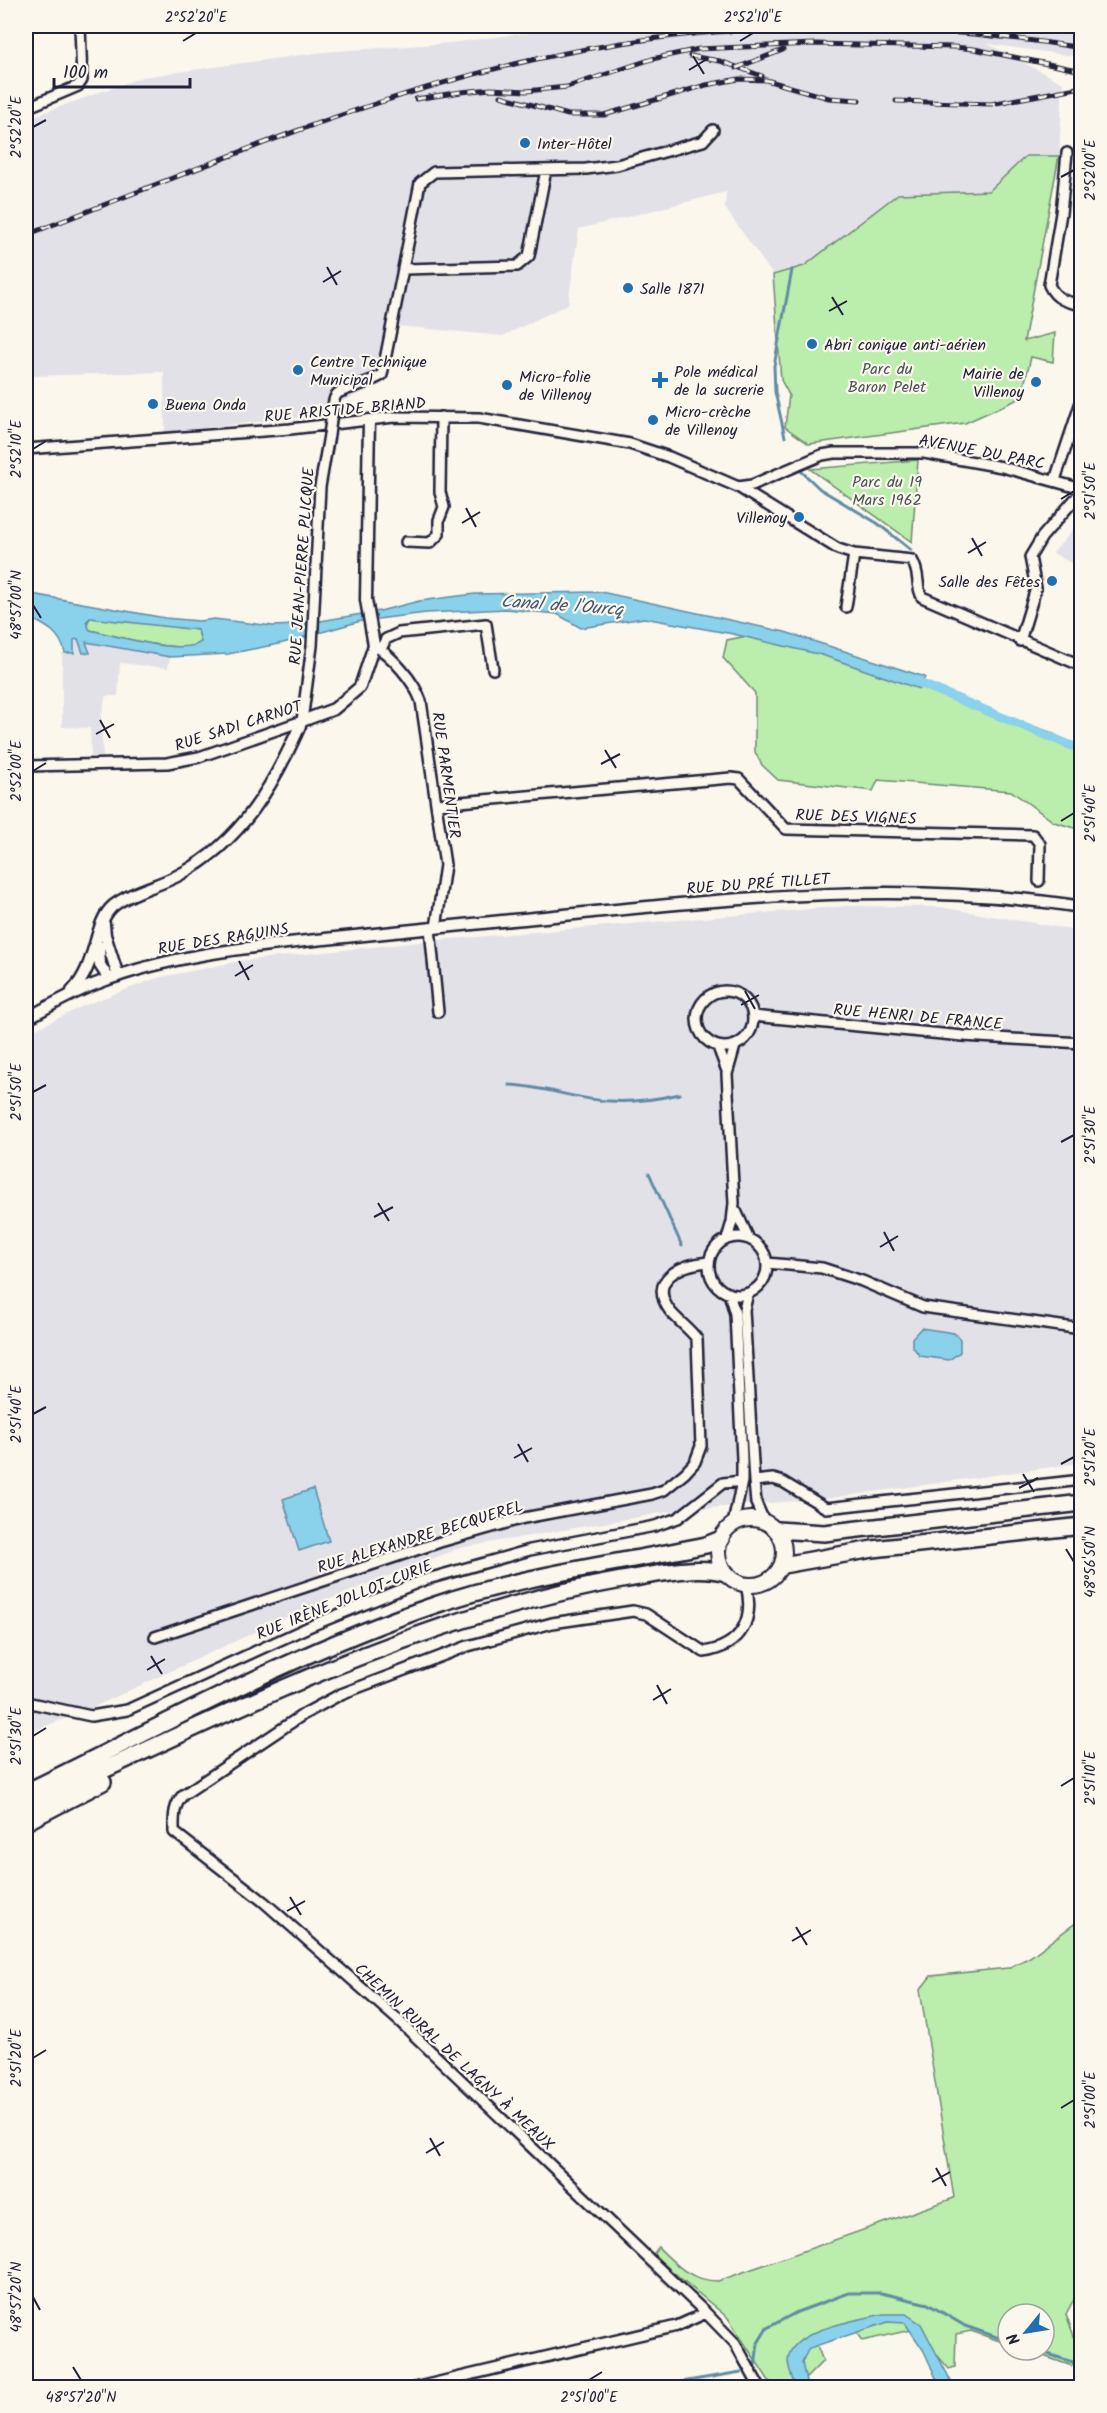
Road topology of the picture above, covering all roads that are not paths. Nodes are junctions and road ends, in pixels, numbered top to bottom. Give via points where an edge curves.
1 (80, 26) edge
2 (26, 108) edge
3 (714, 130) dead end
4 (1067, 153) dead end
5 (546, 170) junction
6 (404, 269) junction
7 (1082, 305) edge
8 (1082, 399) edge
9 (441, 417) junction
10 (369, 420) junction
11 (26, 449) edge
12 (1055, 480) junction
13 (738, 487) junction
14 (1082, 490) edge
15 (406, 542) dead end
16 (854, 554) junction
17 (846, 607) dead end
18 (1020, 641) junction
19 (376, 643) junction
20 (1082, 666) edge
21 (493, 669) dead end
22 (302, 721) junction
23 (26, 766) edge
24 (436, 804) junction
25 (1039, 881) dead end
26 (1082, 907) edge
27 (104, 919) junction
28 (433, 928) junction
29 (100, 933) junction
30 (113, 977) junction
31 (66, 998) junction
32 (438, 1012) dead end
33 (753, 1016) junction
34 (26, 1019) edge
35 (1082, 1043) edge
36 (735, 1046) junction
37 (718, 1047) junction
38 (727, 1074) junction
39 (734, 1203) junction
40 (727, 1239) junction
41 (750, 1239) junction
42 (709, 1262) junction
43 (767, 1263) junction
44 (729, 1293) junction
45 (748, 1293) junction
46 (1082, 1329) edge
47 (1082, 1480) edge
48 (742, 1481) junction
49 (754, 1481) junction
50 (1082, 1503) edge
51 (764, 1521) junction
52 (733, 1524) junction
53 (1082, 1526) edge
54 (777, 1530) junction
55 (721, 1539) junction
56 (783, 1564) junction
57 (726, 1573) junction
58 (746, 1585) junction
59 (154, 1637) dead end
60 (26, 1702) edge
61 (151, 1749) junction
62 (62, 1774) junction
63 (26, 1783) edge
64 (26, 1792) edge
65 (26, 1806) edge
66 (26, 1822) edge
67 (706, 2313) junction
68 (414, 2388) edge
69 (760, 2388) edge

1 - 2 street via 82,80 78,86
3 - 5 street, RUE JEAN-PIERRE PLICQUE via 703,141 617,165
4 - 7 street via 1062,213 1049,285 1062,300
5 - 6 street via 529,256 517,266
5 - 6 street, RUE JEAN-PIERRE PLICQUE via 434,172 420,183
6 - 22 street, RUE JEAN-PIERRE PLICQUE, bridge via 382,375 335,396 320,487 312,646
8 - 12 street
9 - 10 street, RUE ARISTIDE BRIAND
9 - 13 street, RUE ARISTIDE BRIAND via 479,418 630,444
9 - 15 street via 440,492 444,507 439,534 430,543
10 - 11 street, RUE ARISTIDE BRIAND
10 - 19 street, RUE PARMENTIER via 366,600
12 - 13 street, AVENUE DU PARC via 924,453 834,453 753,485
12 - 14 street, AVENUE DU PARC
13 - 16 street, RUE ARISTIDE BRIAND via 825,542
14 - 18 street via 1030,557 1036,588
16 - 17 street
16 - 18 street, RUE ARISTIDE BRIAND via 912,560 919,573 922,597
18 - 20 street
19 - 21 street via 399,633 486,624
19 - 22 street, RUE SADI CARNOT via 360,687 334,709
19 - 24 street, RUE PARMENTIER via 418,692
22 - 23 street, RUE SADI CARNOT via 199,757 167,763
22 - 27 street via 276,778 235,832 180,874 117,904
24 - 25 street, RUE DES VIGNES via 739,779 786,829 1033,835 1040,844
24 - 28 street, RUE PARMENTIER via 445,865
26 - 28 street, RUE DU PRÉ TILLET via 974,895 831,892
27 - 29 street
27 - 30 street
28 - 30 street, RUE DES RAGUINS via 243,948 153,964
28 - 32 street, RUE PARMENTIER
29 - 30 street via 100,965
29 - 31 street via 90,967
30 - 31 street, RUE DES RAGUINS
31 - 34 street, RUE DES RAGUINS
33 - 35 street, RUE HENRI DE FRANCE
33 - 36 street via 749,1034
33 - 37 street via 751,1007 737,993 728,990 709,995 697,1010 696,1019 702,1037
36 - 37 street
36 - 38 street
37 - 38 street
38 - 39 street
39 - 40 street
39 - 41 street
40 - 41 street
40 - 42 street via 715,1248
41 - 43 street via 762,1248
42 - 44 street via 714,1281
42 - 59 street, RUE ALEXANDRE BECQUEREL via 685,1266 670,1274 663,1287 663,1300 697,1339 701,1446 695,1462 664,1490 524,1518 451,1539
43 - 45 street via 763,1281
43 - 46 street via 822,1268 923,1307
44 - 45 street
44 - 48 street via 735,1322
45 - 49 street via 744,1322
47 - 49 street via 826,1508 783,1482
48 - 52 street
48 - 60 street, RUE IRÈNE JOLLOT-CURIE via 723,1483 678,1518 655,1526 530,1550 424,1580 313,1624 128,1710 92,1716
49 - 51 street via 756,1503
50 - 54 highway via 824,1533
51 - 52 main road via 753,1519
51 - 54 main road
52 - 55 main road
53 - 56 highway
54 - 56 main road via 784,1547
55 - 57 main road via 718,1557
55 - 62 highway via 436,1604 268,1674
56 - 58 main road via 768,1581
57 - 58 main road
57 - 61 highway via 646,1576 484,1613 381,1648
58 - 67 street, CHEMIN RURAL DE LAGNY À MEAUX via 751,1604 743,1630 717,1650 704,1652 646,1614 633,1611 552,1623 468,1646 341,1694 304,1714 183,1795 177,1802 174,1832 264,1902 398,2020
61 - 65 highway
61 - 66 highway via 118,1773
62 - 63 highway
62 - 64 highway
67 - 68 street via 677,2326
67 - 69 street, CHEMIN RURAL DE LAGNY À MEAUX via 735,2343

